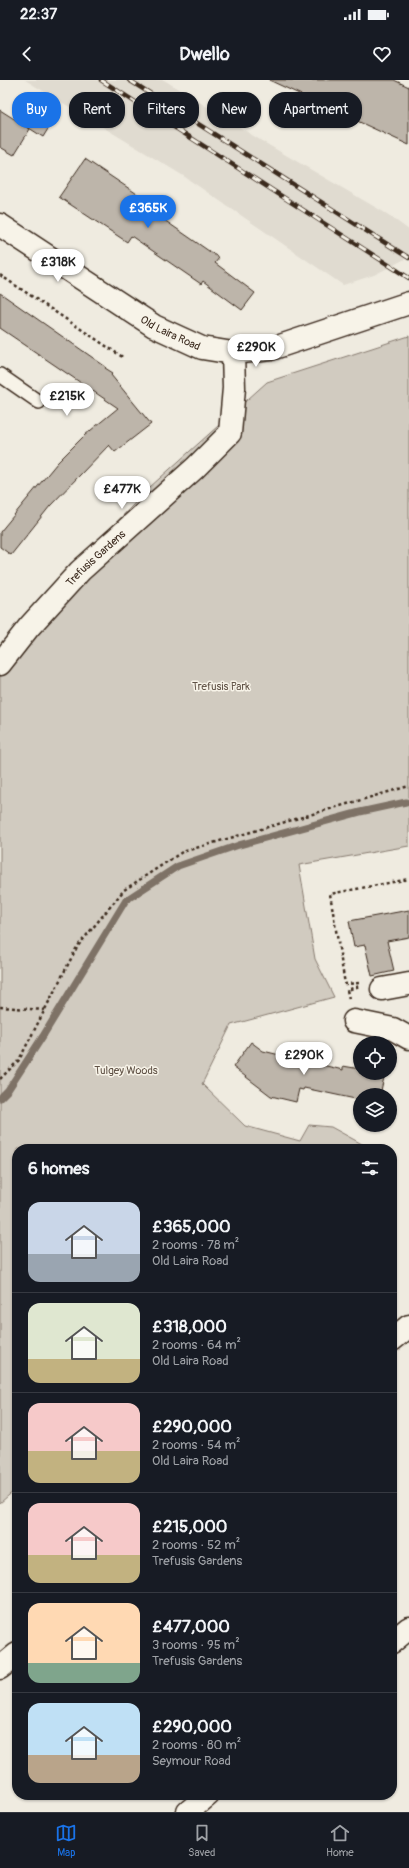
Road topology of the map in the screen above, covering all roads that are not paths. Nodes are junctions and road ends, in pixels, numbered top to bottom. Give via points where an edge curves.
1 (0, 225) edge
2 (409, 303) edge
3 (233, 353) junction
4 (0, 375) edge
5 (39, 402) dead end
6 (0, 664) edge
7 (409, 984) edge
8 (382, 989) dead end
9 (354, 1021) dead end
10 (409, 1038) edge
11 (409, 1326) edge
12 (397, 1336) edge
13 (409, 1628) edge
14 (397, 1638) edge
15 (12, 1658) edge
16 (0, 1668) edge
17 (202, 1800) edge
18 (188, 1812) edge

1 - 3 street, Old Laira Road via 154,326 202,348
2 - 3 street, Old Laira Road via 271,349
3 - 6 street, Trefusis Gardens via 234,388 230,433 195,468 80,571 28,626
4 - 5 lane
7 - 8 street
9 - 10 street via 393,1029
11 - 12 street
13 - 14 street
15 - 16 street
17 - 18 street

